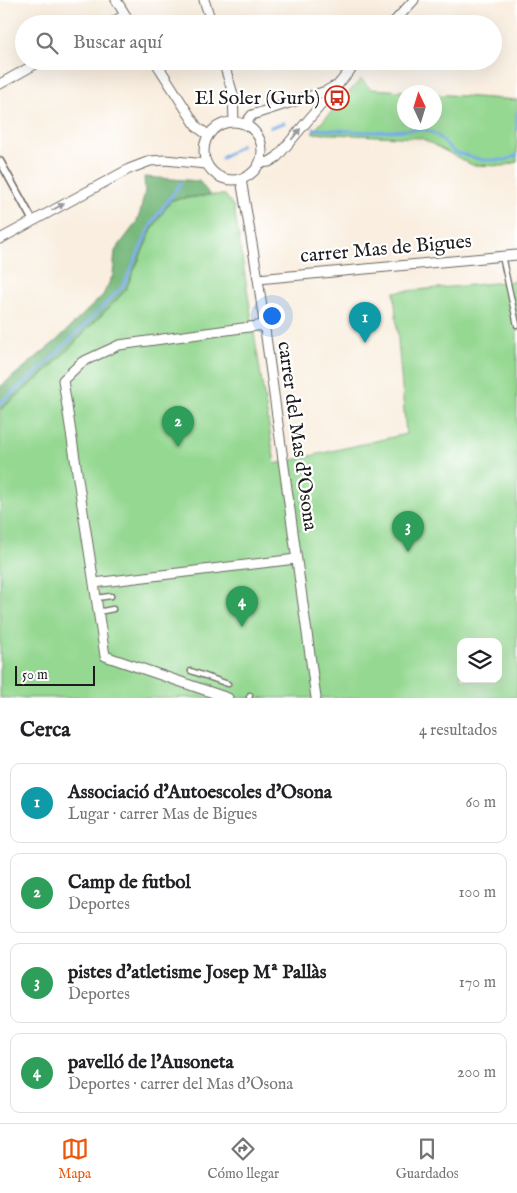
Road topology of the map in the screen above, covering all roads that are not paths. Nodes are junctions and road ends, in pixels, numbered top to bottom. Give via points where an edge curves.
1 (116, 0) edge
2 (204, 0) edge
3 (414, 0) edge
4 (125, 15) edge
5 (209, 15) edge
6 (400, 15) edge
7 (25, 70) edge
8 (161, 70) edge
9 (226, 70) edge
10 (350, 70) edge
11 (0, 84) edge
12 (338, 84) junction
13 (234, 122) junction
14 (245, 124) junction
15 (208, 135) junction
16 (0, 161) edge
17 (260, 163) junction
18 (206, 164) junction
19 (241, 179) junction
20 (33, 221) junction
21 (0, 238) edge
22 (517, 255) edge
23 (502, 256) junction
24 (258, 279) junction
25 (264, 325) junction
26 (517, 325) edge
27 (296, 559) junction
28 (94, 582) junction
29 (111, 596) dead end
30 (96, 598) junction
31 (113, 609) dead end
32 (98, 612) junction
33 (191, 671) dead end
34 (228, 684) dead end
35 (228, 698) edge
36 (316, 698) edge

1 - 4 street
2 - 5 street
3 - 6 street
7 - 11 street
8 - 15 street via 198,127
9 - 13 street via 233,94
10 - 12 street
12 - 14 street via 326,91 252,115
17 -> 12 street via 277,157
13 - 14 street
13 - 15 street via 217,127
14 - 17 street via 260,138
15 - 18 street via 204,149
16 - 20 street
17 - 19 street via 254,172
18 - 19 street via 221,178
20 -> 18 street via 129,169 150,162 165,160
19 - 24 street, carrer del Mas d'Osona
20 - 21 street
22 - 23 street, carrer Mas de Bigues
23 - 24 street, carrer Mas de Bigues
23 - 26 lane
24 - 25 street, carrer del Mas d'Osona
25 - 27 street, carrer del Mas d'Osona
25 - 28 street via 119,345 82,362 63,380
27 - 28 street
27 - 36 street, carrer del Mas d'Osona
28 - 30 street
29 - 30 lane
30 - 32 street
31 - 32 lane
32 - 35 street via 105,656
33 - 34 lane

